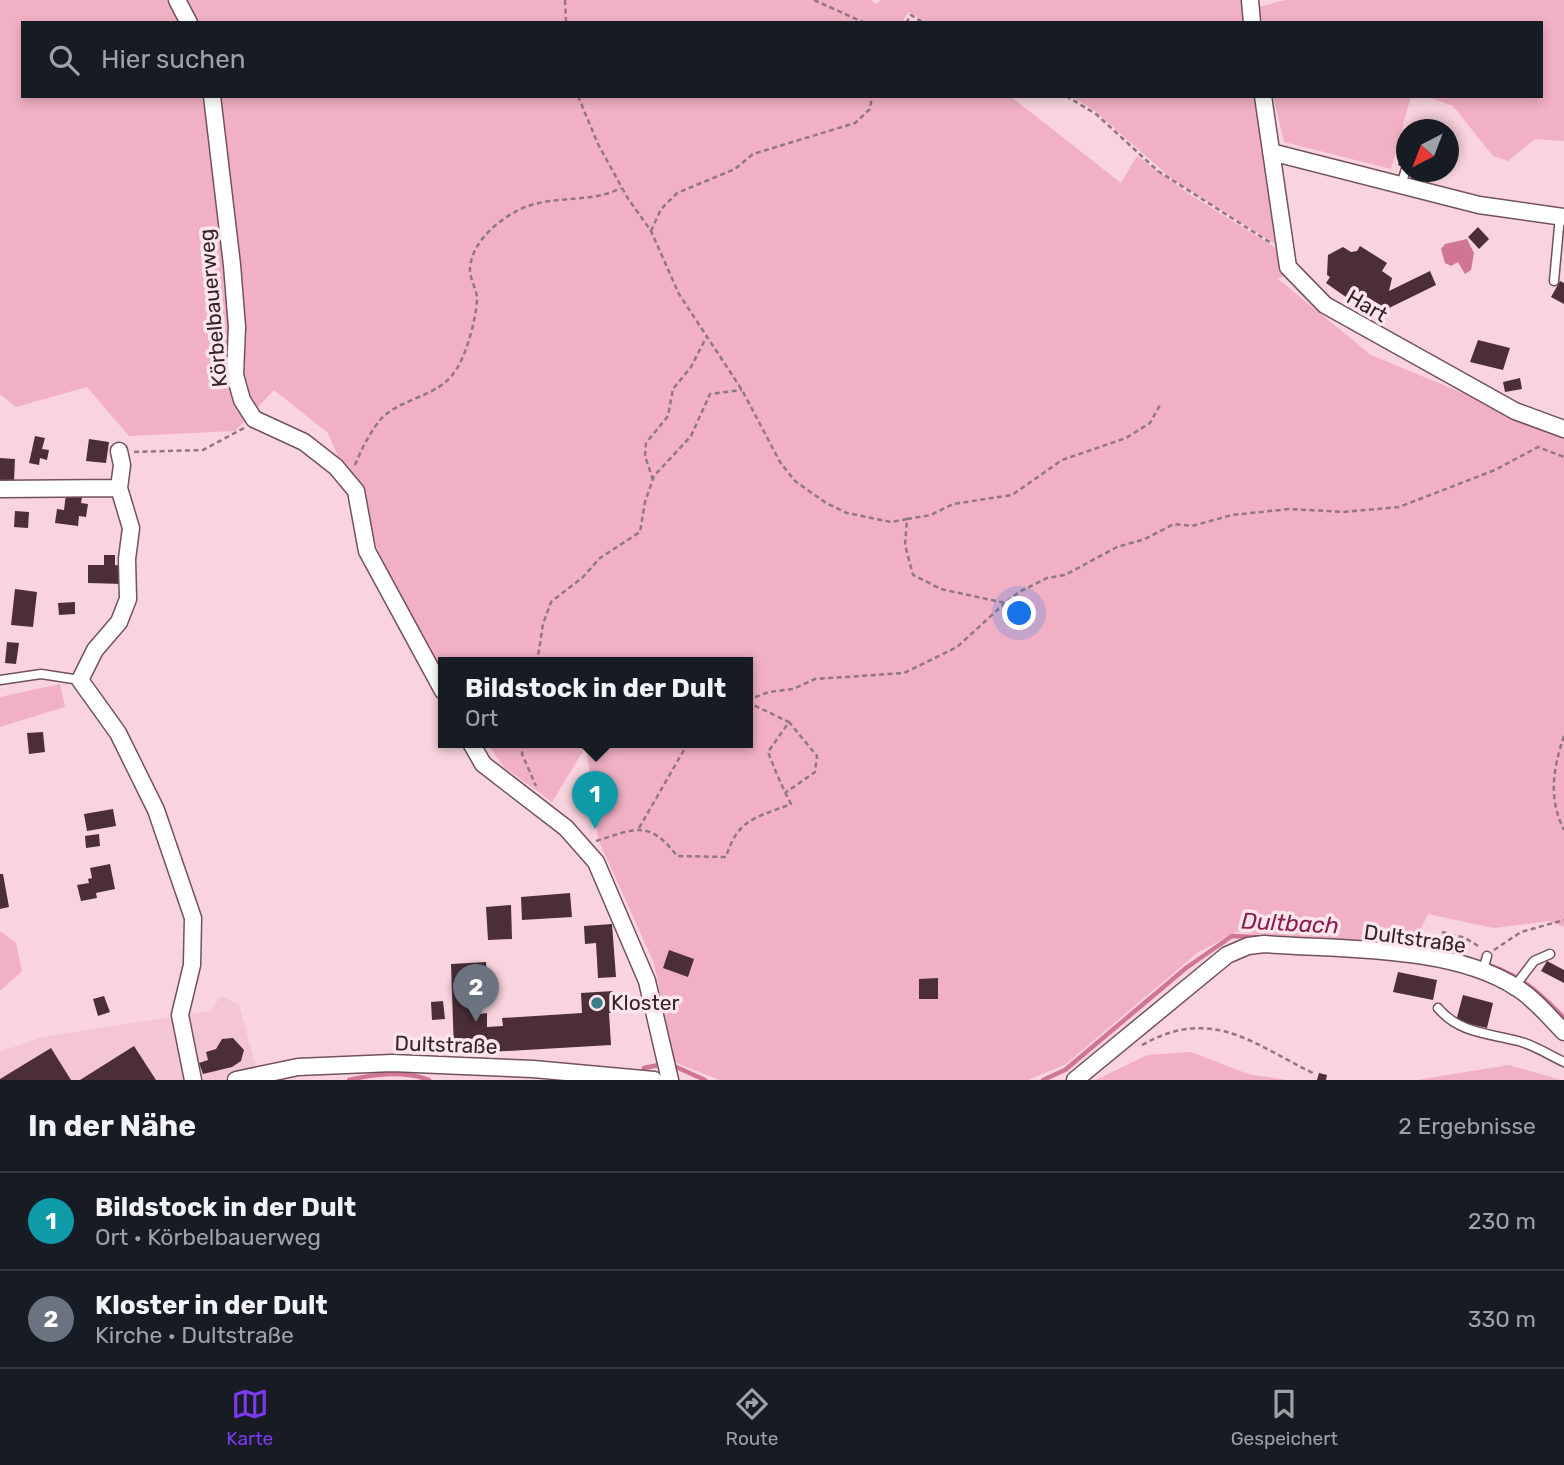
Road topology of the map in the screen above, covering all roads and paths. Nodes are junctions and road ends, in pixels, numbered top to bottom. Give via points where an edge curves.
1 (177, 0) edge
2 (565, 0) edge
3 (814, 0) edge
4 (1250, 0) edge
5 (188, 21) edge
6 (566, 21) edge
7 (861, 21) edge
8 (907, 21) edge
9 (921, 21) edge
10 (1252, 21) edge
11 (212, 98) edge
12 (579, 98) edge
13 (872, 98) edge
14 (1069, 98) edge
15 (1263, 98) edge
16 (1271, 152) junction
17 (1402, 182) edge
18 (1401, 185) junction
19 (621, 188) junction
20 (1562, 217) edge
21 (651, 231) junction
22 (1286, 252) junction
23 (1554, 281) dead end
24 (707, 336) junction
25 (741, 390) junction
26 (1160, 405) dead end
27 (254, 419) junction
28 (1564, 427) edge
29 (119, 451) joint
30 (1564, 457) edge
31 (653, 480) junction
32 (348, 481) junction
33 (119, 488) junction
34 (0, 489) edge
35 (906, 519) junction
36 (1005, 603) junction
37 (538, 657) edge
38 (0, 680) edge
39 (80, 680) junction
40 (438, 682) edge
41 (753, 699) edge
42 (753, 703) edge
43 (789, 722) junction
44 (1564, 736) edge
45 (474, 748) edge
46 (523, 748) edge
47 (685, 748) edge
48 (785, 793) junction
49 (548, 816) junction
50 (639, 828) junction
51 (1564, 830) edge
52 (596, 862) junction
53 (1564, 920) edge
54 (1442, 932) dead end
55 (1499, 946) dead end
56 (1550, 954) dead end
57 (1485, 965) junction
58 (1516, 984) junction
59 (1438, 1008) dead end
60 (1564, 1032) edge
61 (1135, 1049) dead end
62 (1564, 1062) edge
63 (500, 1073) edge
64 (517, 1074) edge
65 (1315, 1074) dead end
66 (193, 1080) edge
67 (236, 1080) edge
68 (652, 1080) edge
69 (670, 1080) edge
70 (1075, 1080) edge

1 - 5 street
2 - 6 path
3 - 7 path
4 - 10 street
8 - 9 path via 911,15
11 - 27 street, Körbelbauerweg via 234,290 235,375
12 - 19 path
13 - 21 path via 870,109 855,123 753,154 735,169 677,193 661,209
14 - 22 path via 1096,114 1158,171
15 - 16 street, Hart
16 - 18 street
16 - 22 street, Hart
17 - 18 lane
18 - 20 street via 1479,205
19 - 21 path
19 - 32 path via 604,198 535,202 514,212 480,241 470,268 477,298 465,356 452,377 382,417
20 - 23 lane
21 - 24 path via 679,294
22 - 28 street, Hart via 1288,267 1325,305 1515,411
24 - 25 path
24 - 31 path via 673,389 668,416 646,443
25 - 31 path via 710,394 691,436
25 - 35 path via 780,463 796,481 847,513 891,522
26 - 35 path via 1150,424 1126,438 1062,460 1012,495 953,504 931,515
27 - 29 path via 236,435 203,450
27 - 32 street via 304,442
29 - 33 street
30 - 36 path via 1538,447 1495,470 1399,507 1344,512 1289,509 1232,515 1192,526 1174,524 1065,575 1047,578
31 - 37 path via 640,532 600,558 551,602
32 - 40 street via 356,491 367,551
33 - 34 street
33 - 39 street via 131,528 128,599 119,622 95,650
35 - 36 path via 905,545 913,575 941,589
36 - 41 path via 957,647 904,674 815,679
38 - 39 lane via 41,674
39 - 66 street via 118,733 156,810 193,918 192,965 180,1015
42 - 43 path
43 - 48 path via 768,752
43 - 48 path via 817,756 816,772
44 - 51 path via 1552,802
45 - 49 street via 483,764
46 - 49 path
47 - 50 path
48 - 50 path via 791,804 742,824 726,857 677,856 661,835
49 - 52 street via 566,828
50 - 52 path via 592,842
52 - 69 street via 647,981
53 - 55 path via 1521,932
54 - 57 path via 1477,944
56 - 58 lane via 1534,961
57 - 58 street, Dultstraße
57 - 70 street, Dultstraße via 1248,946 1227,955 1174,996
58 - 60 street, Dultstraße
59 - 62 lane via 1467,1031 1521,1042
61 - 65 path via 1173,1032 1216,1030 1263,1045
63 - 64 street, Dultstraße
63 - 67 street, Dultstraße via 392,1063 298,1067
64 - 68 street, Dultstraße

